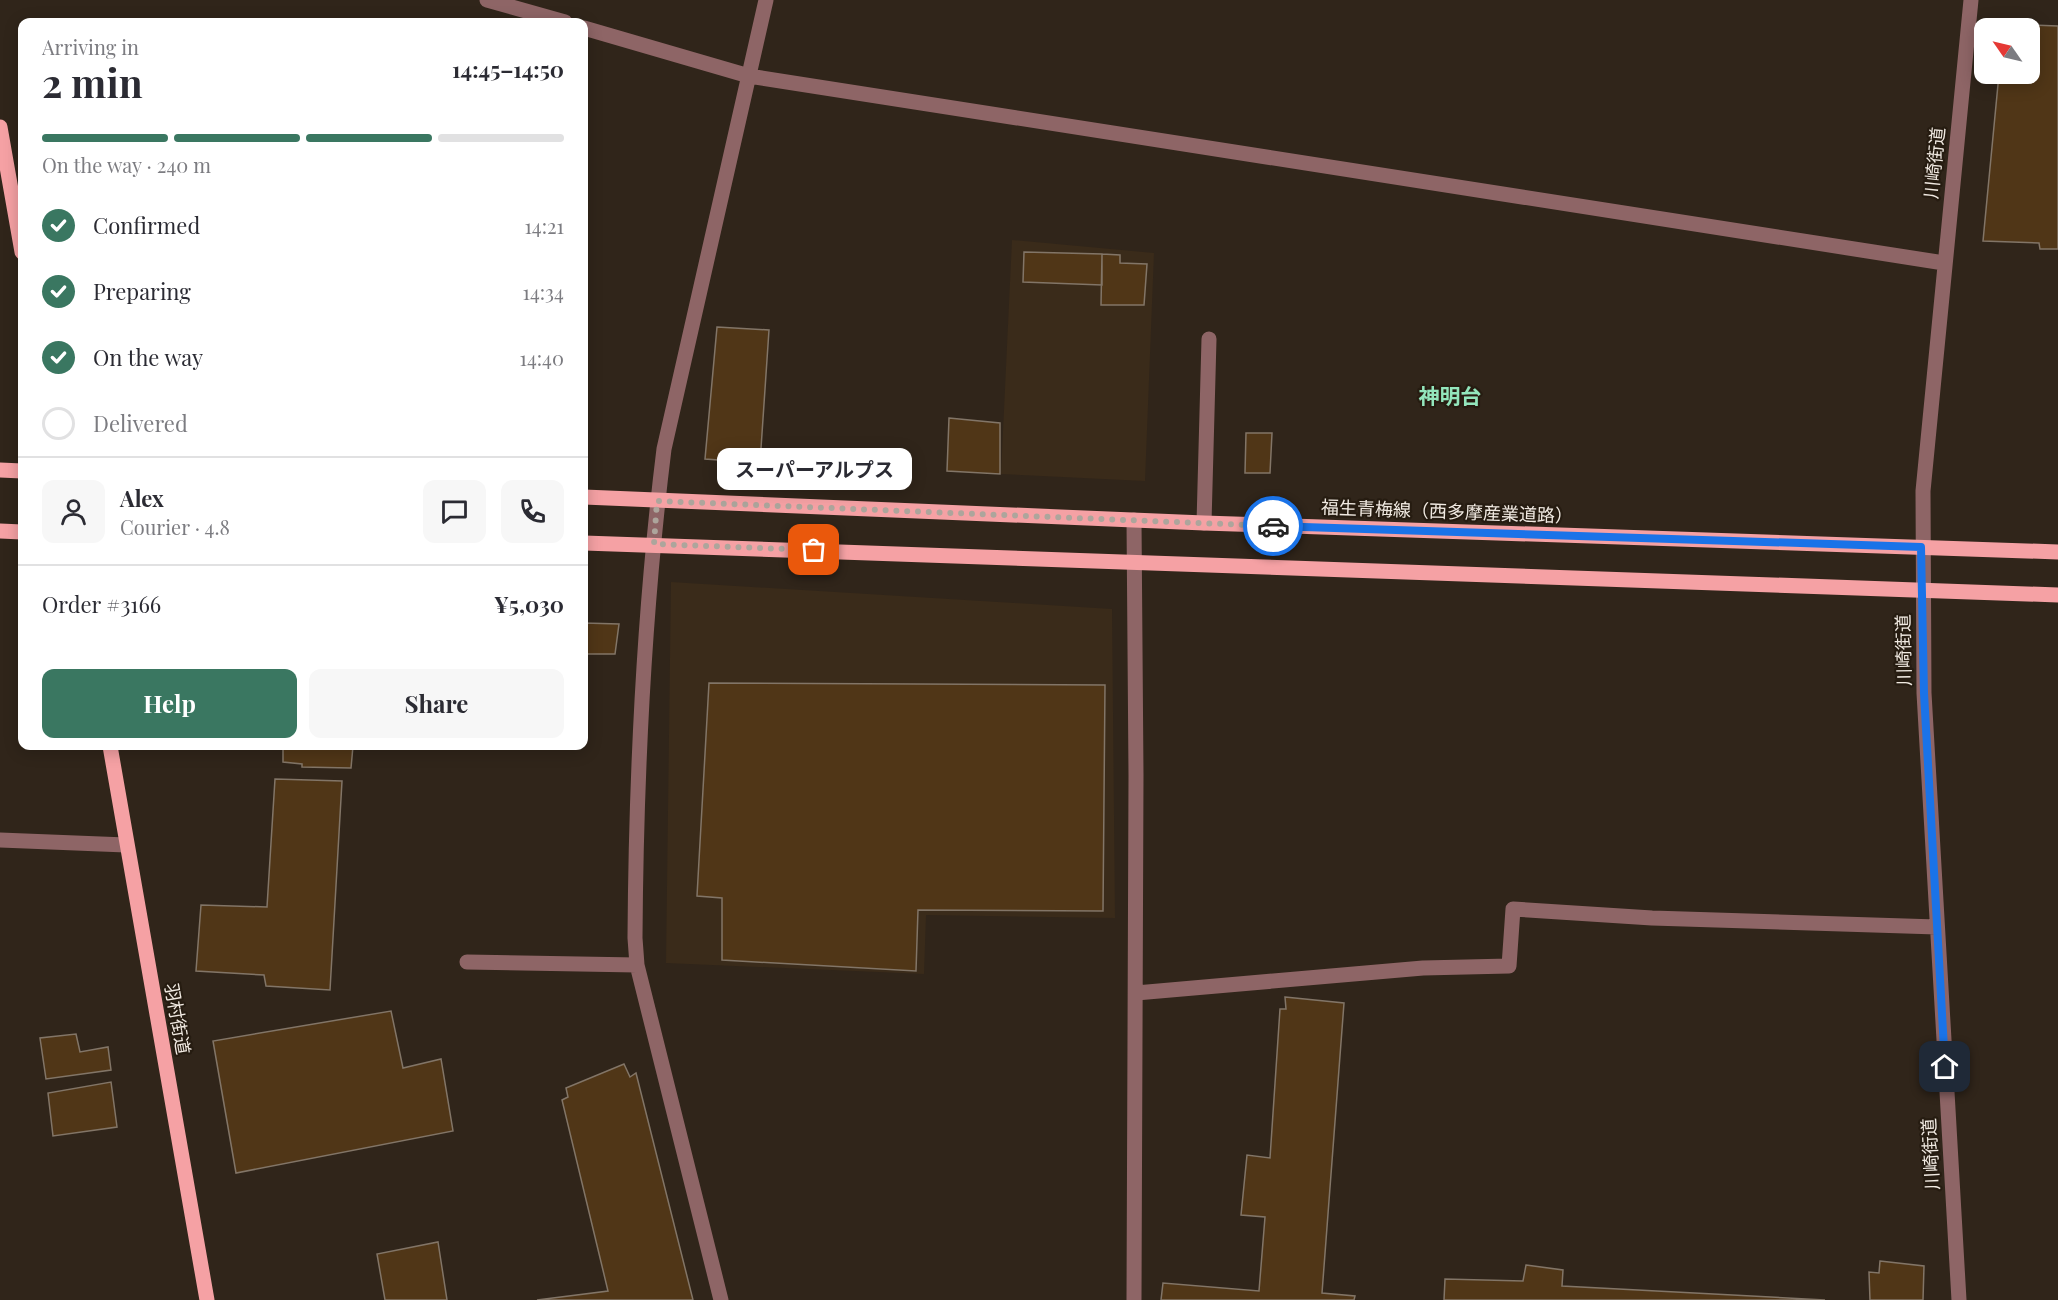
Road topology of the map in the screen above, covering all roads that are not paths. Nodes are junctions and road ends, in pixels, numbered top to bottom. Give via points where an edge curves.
1 (487, 0) edge
2 (766, 0) edge
3 (1971, 0) edge
4 (551, 18) edge
5 (588, 29) edge
6 (749, 76) junction
7 (0, 127) edge
8 (5, 184) edge
9 (18, 236) edge
10 (1944, 263) junction
11 (1209, 339) dead end
12 (0, 470) edge
13 (18, 471) edge
14 (588, 498) edge
15 (657, 501) junction
16 (1134, 520) junction
17 (1204, 523) junction
18 (0, 531) edge
19 (18, 532) edge
20 (588, 543) edge
21 (654, 544) junction
22 (1921, 547) junction
23 (2058, 552) edge
24 (1134, 563) junction
25 (1922, 590) junction
26 (2058, 595) edge
27 (111, 750) edge
28 (0, 840) edge
29 (126, 845) junction
30 (1937, 927) junction
31 (467, 962) dead end
32 (637, 965) junction
33 (1136, 993) junction
34 (207, 1300) edge
35 (721, 1300) edge
36 (1134, 1300) edge
37 (1959, 1300) edge

1 - 4 street
2 - 6 street
3 - 10 street, 川崎街道
5 - 6 street
6 - 10 street
6 - 15 street via 664,449
7 - 8 main road
8 - 9 main road
10 - 22 street, 川崎街道
11 - 17 street
12 - 13 main road
14 - 15 main road, 福生青梅線（西多摩産業道路）
15 - 16 main road, 福生青梅線（西多摩産業道路）
15 - 21 street
16 - 17 main road, 福生青梅線（西多摩産業道路）
16 - 24 street
17 - 22 main road, 福生青梅線（西多摩産業道路）
18 - 19 main road
20 - 21 main road
21 - 24 main road
21 - 32 street via 638,766 634,938
22 - 23 main road, 福生青梅線（西多摩産業道路）
22 - 25 street, 川崎街道
24 - 25 main road
24 - 33 street
25 - 26 main road
25 - 30 street, 川崎街道
27 - 29 main road, 羽村街道
28 - 29 street
29 - 34 main road, 羽村街道
30 - 33 street via 1652,918 1513,909 1509,966 1423,968
30 - 37 street, 川崎街道
31 - 32 street
32 - 35 street
33 - 36 street

